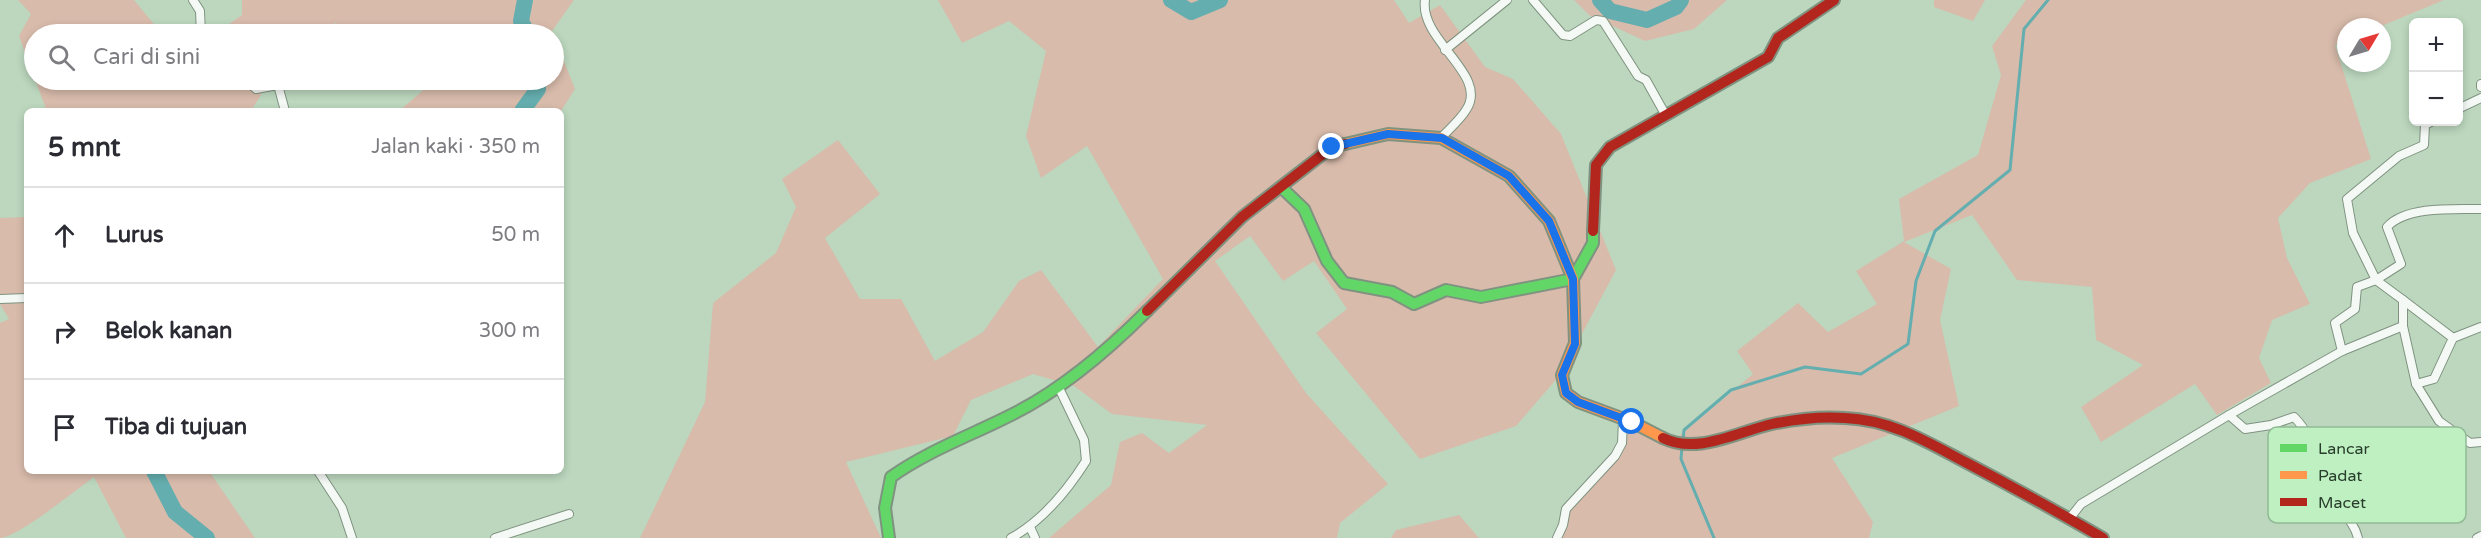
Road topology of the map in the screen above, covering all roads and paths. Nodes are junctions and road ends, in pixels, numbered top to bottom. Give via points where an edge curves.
1 (193, 0) edge
2 (1425, 0) edge
3 (1507, 0) edge
4 (1533, 0) edge
5 (1834, 0) edge
6 (201, 24) edge
7 (1445, 51) junction
8 (279, 90) edge
9 (2481, 98) edge
10 (2463, 107) edge
11 (284, 108) edge
12 (1665, 114) junction
13 (2425, 126) edge
14 (1442, 138) junction
15 (1281, 187) junction
16 (2481, 209) edge
17 (1573, 279) junction
18 (2376, 280) junction
19 (24, 298) edge
20 (0, 299) edge
21 (2403, 300) junction
22 (2403, 326) junction
23 (2481, 327) edge
24 (2453, 338) junction
25 (2342, 351) junction
26 (2416, 384) junction
27 (1058, 386) junction
28 (2229, 415) junction
29 (1623, 420) junction
30 (2304, 427) edge
31 (2447, 427) edge
32 (2466, 440) edge
33 (2481, 442) edge
34 (320, 474) edge
35 (569, 514) dead end
36 (2070, 518) junction
37 (2352, 523) edge
38 (1030, 527) junction
39 (351, 538) edge
40 (495, 538) edge
41 (889, 538) edge
42 (1011, 538) edge
43 (1035, 538) edge
44 (1557, 538) edge
45 (2103, 538) edge
46 (2358, 538) edge

1 - 6 street via 200,11
2 - 7 street via 1423,12 1429,28
3 - 7 street
4 - 12 street via 1563,35 1570,36 1596,20 1603,21 1638,76 1646,80
5 - 12 street via 1778,38 1768,57
7 - 14 street via 1464,72 1471,89 1468,108
8 - 11 street
9 - 10 street
12 - 17 street via 1610,147 1596,165 1593,243
13 - 18 street via 2424,145 2399,156 2347,199 2353,232
14 - 15 street via 1388,134 1332,147
14 - 17 street via 1509,176 1549,221
15 - 17 street via 1304,209 1327,261 1344,283 1392,292 1414,303 1446,290 1481,297
15 - 27 street via 1242,217 1114,344
16 - 18 street via 2439,209 2395,218 2387,227 2402,264
17 - 29 street via 1575,344 1562,375 1563,385 1566,393 1578,402
18 - 21 street
18 - 25 street via 2357,286 2355,309 2335,322
19 - 20 street
21 - 22 street
21 - 24 street
22 - 25 street
22 - 26 street
23 - 24 street
24 - 26 street via 2434,379
25 - 28 street
26 - 31 street via 2439,421
27 - 38 street via 1084,440 1086,461
27 - 41 street via 1015,413 915,460 891,477 885,508
28 - 30 street via 2245,429 2294,417
28 - 36 street via 2081,504
29 - 36 street via 1675,444 1697,445 1799,418 1868,419 1899,428
29 - 44 street via 1622,443 1615,456 1566,509
32 - 33 street
34 - 39 street via 342,508
35 - 40 street
36 - 45 street
37 - 46 street
38 - 42 street
38 - 43 street

